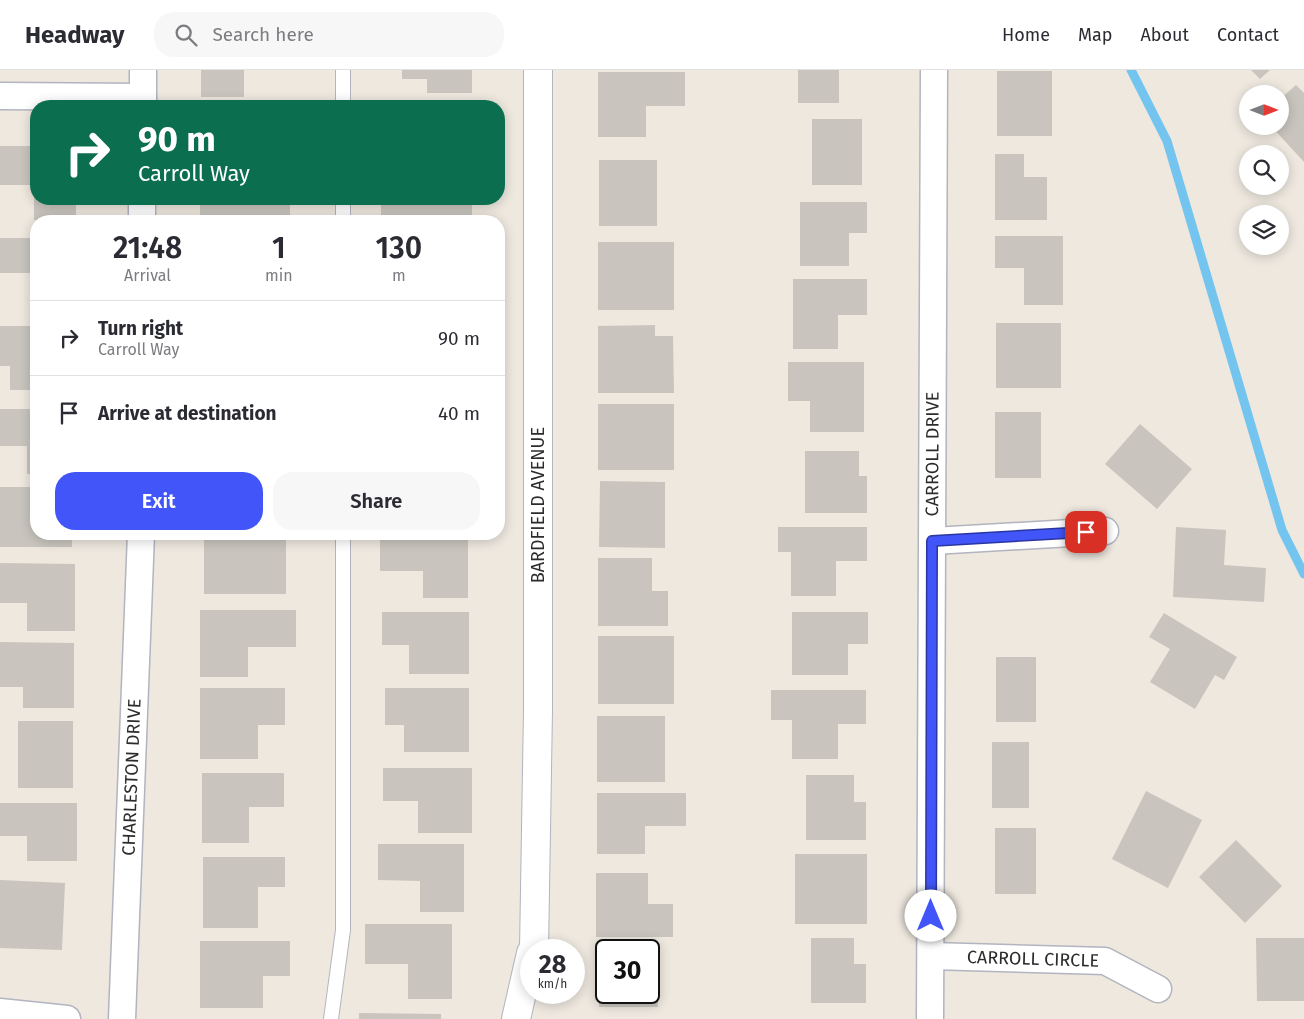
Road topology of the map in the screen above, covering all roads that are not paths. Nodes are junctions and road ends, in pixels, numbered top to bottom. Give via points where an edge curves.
1 (143, 70) edge
2 (343, 70) edge
3 (538, 70) edge
4 (934, 70) edge
5 (0, 96) edge
6 (114, 100) edge
7 (143, 100) edge
8 (343, 100) edge
9 (1106, 531) dead end
10 (140, 540) edge
11 (343, 540) edge
12 (932, 541) junction
13 (533, 939) edge
14 (931, 956) junction
15 (1158, 989) dead end
16 (520, 1002) edge
17 (534, 1004) edge
18 (0, 1012) edge
19 (67, 1019) edge
20 (122, 1019) edge
21 (331, 1019) edge
22 (516, 1019) edge
23 (533, 1019) edge
24 (930, 1019) edge

1 - 7 street
2 - 8 lane
3 - 13 street, BARDFIELD AVENUE via 538,710
4 - 12 street, CARROLL DRIVE
5 - 6 street
9 - 12 street
10 - 20 street, CHARLESTON DRIVE
11 - 21 lane via 342,930
12 - 14 street, CARROLL DRIVE
14 - 15 street, CARROLL CIRCLE via 1105,961
14 - 24 street, CARROLL DRIVE
16 - 22 street, BARDFIELD AVENUE
17 - 23 street
18 - 19 street

